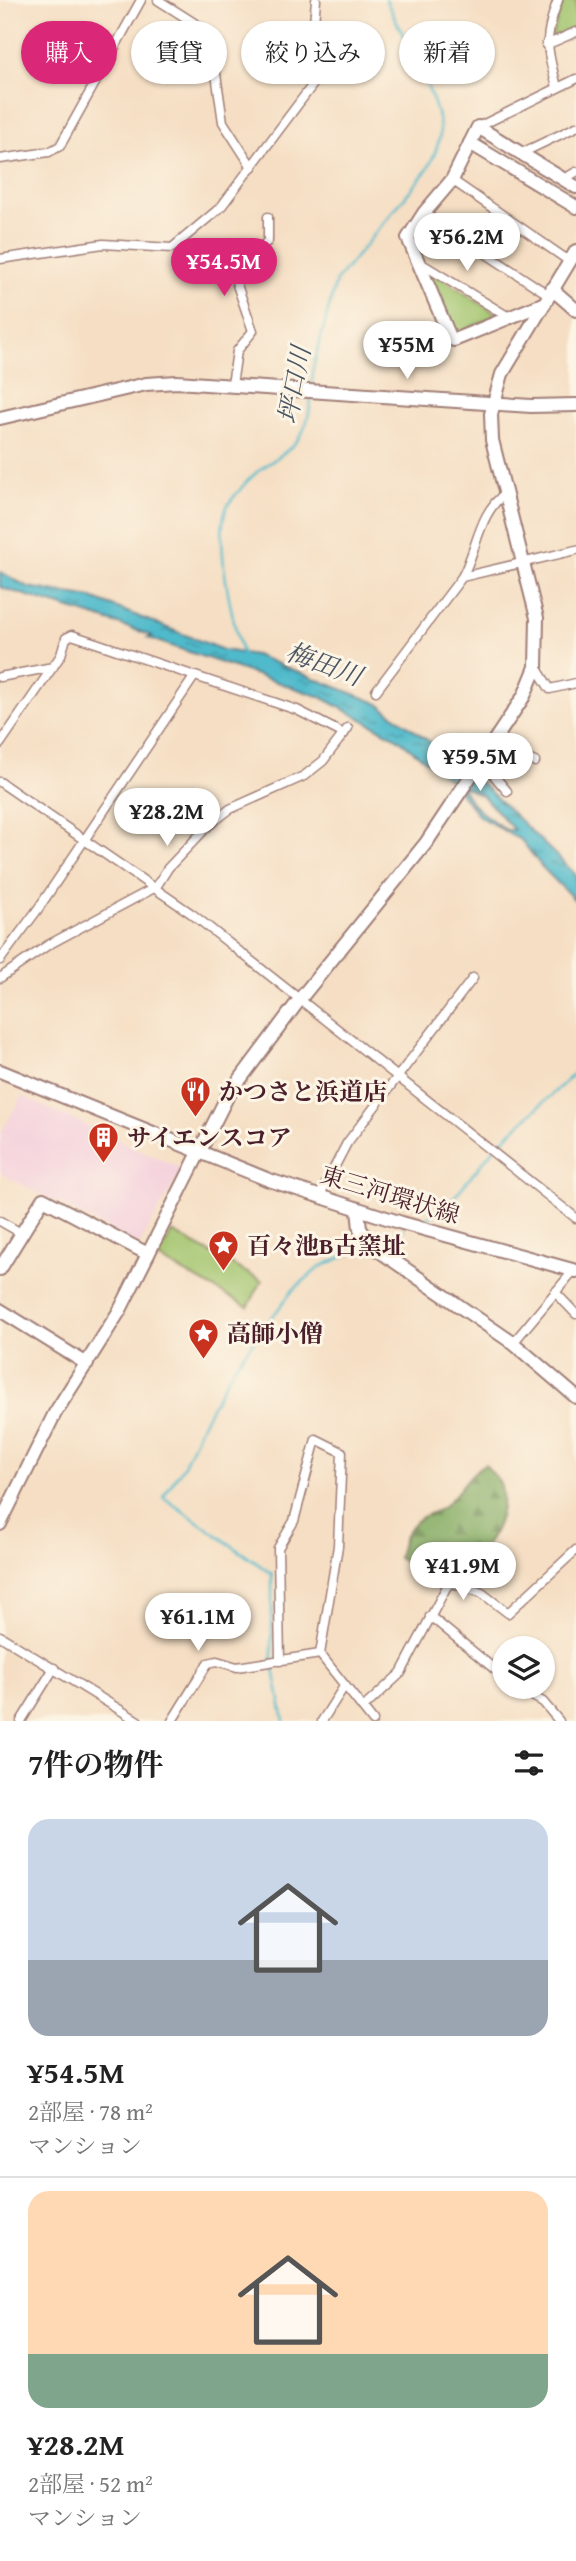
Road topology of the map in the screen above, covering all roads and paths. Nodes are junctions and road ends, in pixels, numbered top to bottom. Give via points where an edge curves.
1 (141, 0) edge
2 (158, 0) edge
3 (316, 0) edge
4 (558, 0) edge
5 (576, 32) edge
6 (546, 45) junction
7 (576, 79) edge
8 (557, 88) junction
9 (478, 127) junction
10 (576, 127) edge
11 (470, 143) junction
12 (524, 152) junction
13 (0, 159) edge
14 (252, 167) junction
15 (576, 172) edge
16 (564, 179) junction
17 (452, 180) junction
18 (576, 187) edge
19 (576, 207) edge
20 (424, 213) junction
21 (268, 217) dead end
22 (573, 258) edge
23 (0, 259) edge
24 (416, 260) junction
25 (549, 296) junction
26 (576, 310) edge
27 (507, 316) junction
28 (232, 385) junction
29 (492, 403) junction
30 (576, 405) edge
31 (0, 418) edge
32 (506, 492) junction
33 (576, 550) edge
34 (523, 564) junction
35 (463, 577) junction
36 (53, 667) junction
37 (536, 667) junction
38 (0, 677) edge
39 (194, 677) junction
40 (576, 683) edge
41 (376, 691) dead end
42 (0, 744) edge
43 (492, 744) junction
44 (481, 760) junction
45 (535, 762) dead end
46 (0, 782) edge
47 (507, 791) dead end
48 (84, 839) junction
49 (156, 887) junction
50 (0, 960) edge
51 (0, 978) edge
52 (474, 978) dead end
53 (300, 999) junction
54 (0, 1071) edge
55 (398, 1075) junction
56 (200, 1151) junction
57 (319, 1197) junction
58 (358, 1209) junction
59 (576, 1218) edge
60 (0, 1221) edge
61 (21, 1233) junction
62 (148, 1254) junction
63 (0, 1269) edge
64 (575, 1270) edge
65 (555, 1292) junction
66 (0, 1310) edge
67 (576, 1314) edge
68 (513, 1343) junction
69 (87, 1364) junction
70 (576, 1396) edge
71 (0, 1524) edge
72 (576, 1550) edge
73 (430, 1616) junction
74 (0, 1636) edge
75 (320, 1654) junction
76 (279, 1661) junction
77 (492, 1667) edge
78 (54, 1668) junction
79 (345, 1685) junction
80 (538, 1699) edge
81 (363, 1708) junction
82 (23, 1718) edge
83 (33, 1721) edge
84 (138, 1721) edge
85 (172, 1721) edge
86 (322, 1721) edge
87 (373, 1721) edge
88 (559, 1721) edge

1 - 13 street via 60,146 49,152
2 - 14 street via 211,33 223,122
3 - 14 street via 314,23 330,51 329,63
4 - 6 street
5 - 6 street
6 - 8 street
7 - 8 street
8 - 9 street
9 - 11 street
9 - 12 street
10 - 12 street
11 - 17 street
11 - 19 street
12 - 16 street
14 - 23 street via 221,207 172,248 103,244
15 - 16 street
16 - 18 street
17 - 20 street
17 - 22 street
20 - 24 street via 408,239
20 - 25 street
21 - 28 street via 268,241 244,261 235,279 253,331 237,351
22 - 25 street
24 - 27 street
24 - 27 street via 454,340
25 - 26 street
25 - 27 street
25 - 29 street via 502,373
28 - 29 street
28 - 31 street via 146,384
29 - 30 street
29 - 32 street via 492,440
32 - 34 street
32 - 35 street via 485,517
33 - 34 street
34 - 35 street
34 - 37 street via 538,631
35 - 41 street
36 - 38 street
36 - 39 street via 65,638 72,635
36 - 42 street
37 - 40 street via 550,689
37 - 43 street via 524,696
39 - 48 street
39 - 49 street via 346,731 323,761 304,776 230,809 208,826
43 - 44 street
43 - 45 street
44 - 47 street
44 - 53 street via 450,808
46 - 48 street
48 - 49 street
48 - 50 street
49 - 51 street via 48,945
49 - 53 street
52 - 55 street
53 - 55 street
53 - 56 street via 233,1088
54 - 56 street, 東三河環状線
55 - 57 street via 347,1143
55 - 59 street
56 - 57 street, 東三河環状線
56 - 62 street
57 - 58 street, 東三河環状線
58 - 64 street, 東三河環状線
58 - 68 street via 360,1229 371,1243
60 - 61 street
61 - 62 street via 43,1199
61 - 63 street
62 - 69 street
64 - 65 street
65 - 67 street
65 - 68 street
66 - 69 street
68 - 70 street
69 - 71 street via 44,1434
72 - 73 street via 508,1613 482,1593 453,1583
73 - 77 street
73 - 81 street via 401,1673
74 - 78 street
75 - 76 street
75 - 76 street via 338,1546 342,1452 316,1439 294,1521 278,1548
75 - 79 street
76 - 85 street via 237,1667 208,1663
78 - 82 street
78 - 84 street
79 - 81 street
79 - 86 street
80 - 88 street
81 - 87 street
82 - 83 street

